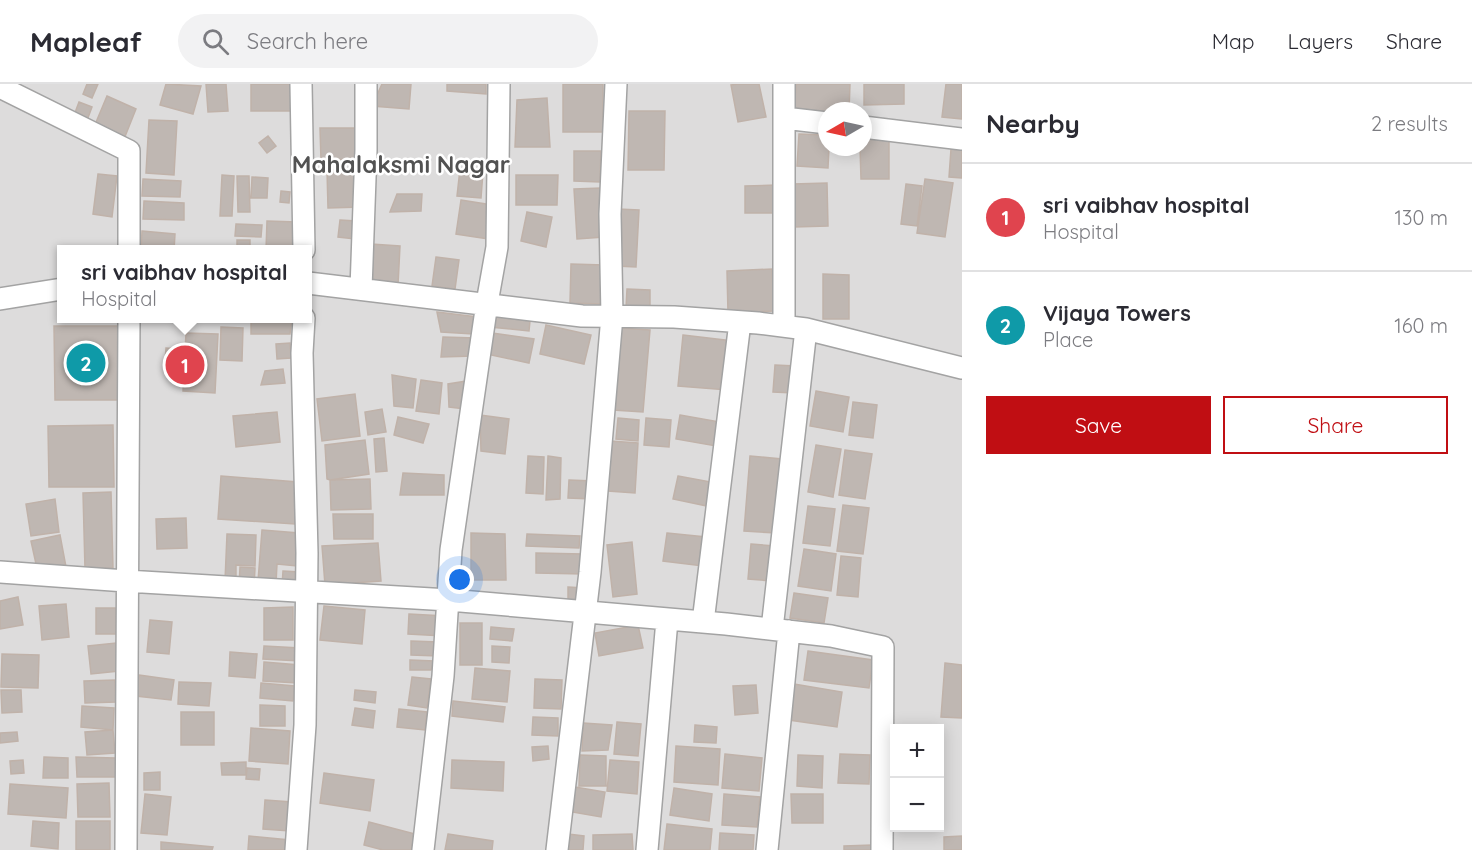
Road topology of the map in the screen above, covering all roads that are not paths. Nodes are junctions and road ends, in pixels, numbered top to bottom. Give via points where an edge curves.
1 (301, 84) edge
2 (366, 84) edge
3 (499, 84) edge
4 (616, 84) edge
5 (784, 84) edge
6 (0, 87) edge
7 (784, 118) junction
8 (818, 122) edge
9 (872, 128) edge
10 (962, 139) edge
11 (129, 245) edge
12 (304, 245) edge
13 (312, 283) edge
14 (361, 289) junction
15 (57, 291) edge
16 (0, 299) edge
17 (487, 303) junction
18 (612, 316) junction
19 (740, 321) junction
20 (129, 323) edge
21 (304, 323) edge
22 (784, 326) junction
23 (806, 329) junction
24 (962, 368) edge
25 (0, 572) edge
26 (126, 581) junction
27 (307, 592) junction
28 (449, 600) junction
29 (585, 613) junction
30 (667, 620) junction
31 (702, 622) junction
32 (780, 630) junction
33 (126, 850) edge
34 (296, 850) edge
35 (423, 850) edge
36 (557, 850) edge
37 (647, 850) edge
38 (767, 850) edge
39 (882, 850) edge

1 - 12 street
2 - 14 street
3 - 17 street via 497,247
4 - 18 street via 610,214
5 - 7 street
6 - 11 street via 129,151
7 - 8 street
7 - 22 street
9 - 10 street
13 - 14 street
14 - 17 street
15 - 16 street
17 - 18 street via 582,316
17 - 28 street via 452,550
18 - 19 street
18 - 29 street
19 - 22 street
19 - 31 street
20 - 26 street
21 - 27 street
22 - 23 street
23 - 24 street
23 - 32 street
25 - 26 street
26 - 27 street
26 - 33 street
27 - 28 street
27 - 34 street via 306,725
28 - 29 street
28 - 35 street
29 - 30 street
29 - 36 street
30 - 31 street
30 - 37 street
31 - 32 street
32 - 38 street
32 - 39 street via 884,647

